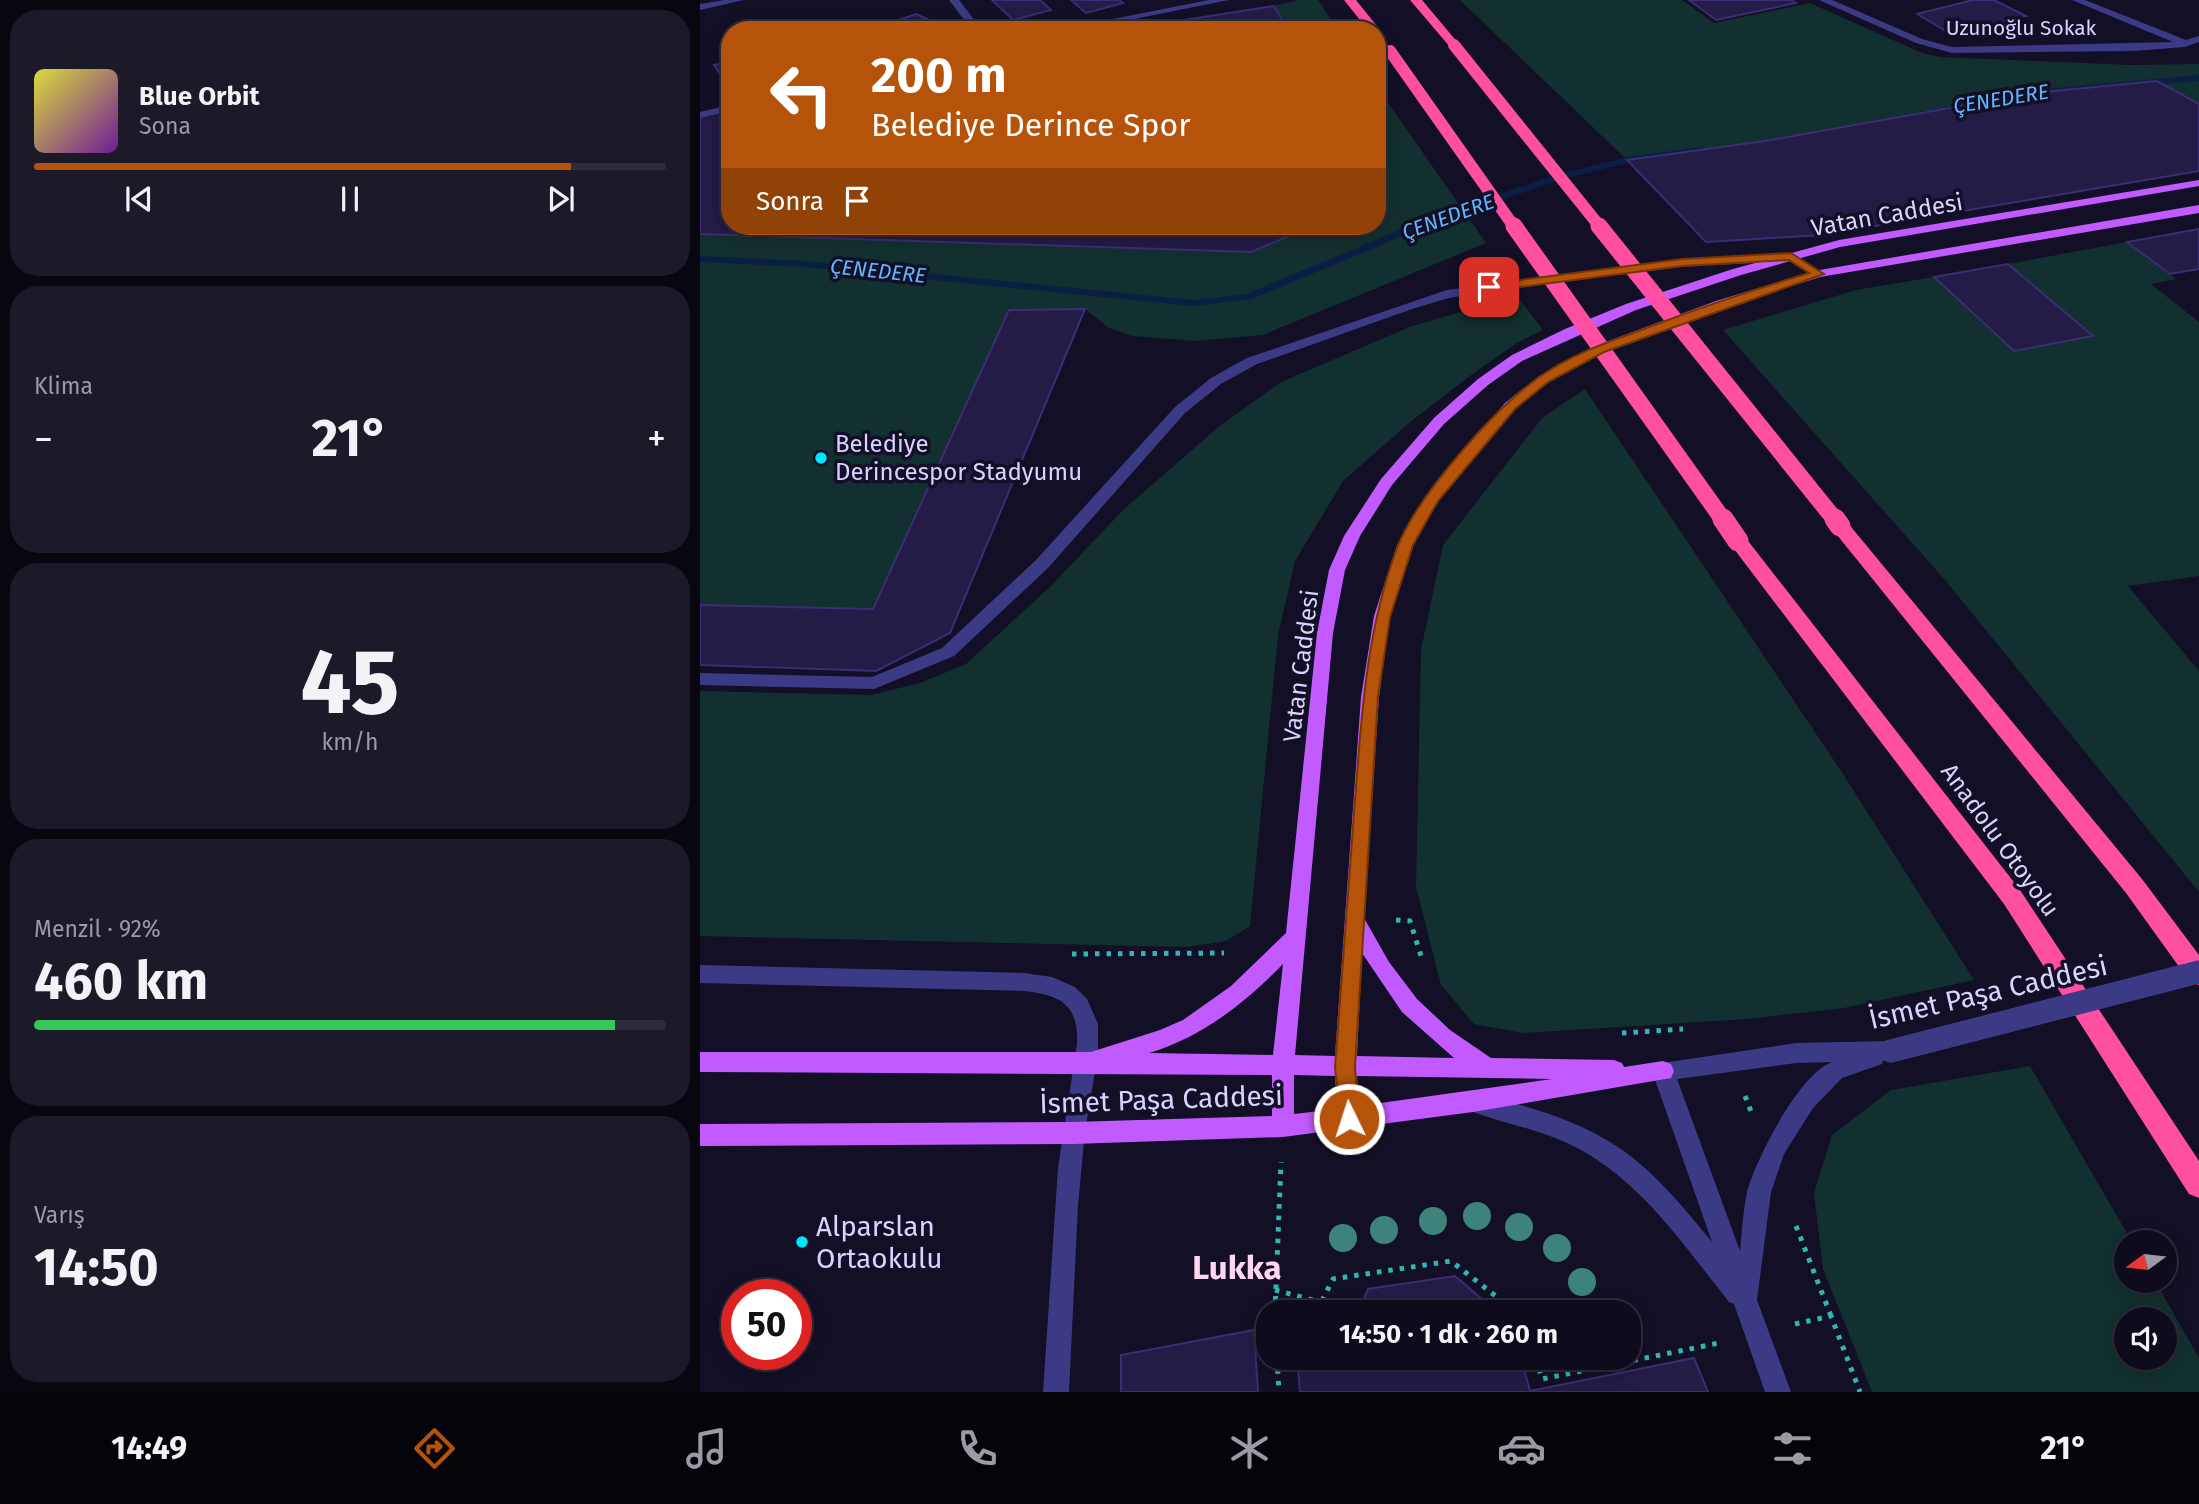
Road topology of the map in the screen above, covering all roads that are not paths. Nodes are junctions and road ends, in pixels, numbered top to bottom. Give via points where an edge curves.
1 (739, 0) edge
2 (954, 0) edge
3 (1224, 0) edge
4 (1350, 0) edge
5 (1416, 0) edge
6 (1824, 0) edge
7 (2077, 0) edge
8 (1211, 1) edge
9 (700, 6) edge
10 (970, 21) edge
11 (1108, 21) edge
12 (1367, 21) edge
13 (2199, 39) edge
14 (2185, 44) junction
15 (1386, 46) edge
16 (721, 110) edge
17 (700, 115) edge
18 (2199, 183) edge
19 (2199, 209) edge
20 (1791, 257) junction
21 (1818, 274) junction
22 (700, 679) edge
23 (1354, 919) junction
24 (1296, 937) junction
25 (2199, 973) edge
26 (700, 974) edge
27 (1891, 1051) junction
28 (700, 1062) edge
29 (1084, 1062) junction
30 (1283, 1067) junction
31 (1345, 1067) junction
32 (1489, 1069) junction
33 (1663, 1071) junction
34 (1473, 1101) junction
35 (1349, 1119) junction
36 (1283, 1126) junction
37 (1073, 1133) junction
38 (700, 1135) edge
39 (2199, 1185) edge
40 (1746, 1302) junction
41 (1056, 1392) edge
42 (1778, 1392) edge

1 - 9 street
2 - 10 street
3 - 8 street
4 - 12 highway
5 - 25 highway, bridge via 2134,886
6 - 14 street, Uzunoğlu Sokak via 1919,41 1952,50
7 - 14 street
8 - 11 street
13 - 14 street, Uzunoğlu Sokak
15 - 39 highway, Anadolu Otoyolu, bridge via 1738,541 2012,897
16 - 17 street
18 - 20 main road, Vatan Caddesi via 1839,244
19 - 21 main road, Vatan Caddesi
20 - 21 street
20 - 22 street via 1682,263 1447,294 1252,361 1216,381 1180,411 1042,565 948,652 874,683
20 - 24 main road, Vatan Caddesi via 1631,307 1517,358 1439,421 1386,482 1337,570 1325,633
21 - 23 main road, Vatan Caddesi via 1600,349 1544,379 1510,406 1432,499 1405,545 1382,617 1370,697
23 - 31 main road, Vatan Caddesi
23 - 32 main road via 1405,1004 1442,1040
24 - 29 main road via 1256,979 1173,1035
24 - 30 main road, Vatan Caddesi
25 - 27 street, İsmet Paşa Caddesi, bridge
26 - 29 street via 1055,985 1085,1016
27 - 33 street, İsmet Paşa Caddesi via 1796,1053
27 - 40 street via 1834,1071 1805,1101 1775,1150 1759,1192
28 - 29 main road, İsmet Paşa Caddesi
29 - 30 main road, İsmet Paşa Caddesi
29 - 37 street
30 - 31 main road, İsmet Paşa Caddesi
30 - 36 main road, Vatan Caddesi
31 - 32 main road, İsmet Paşa Caddesi
31 - 35 main road, Vatan Caddesi
32 - 33 main road, İsmet Paşa Caddesi
33 - 34 main road, İsmet Paşa Caddesi
33 - 40 street
34 - 35 main road, İsmet Paşa Caddesi
34 - 40 street via 1552,1124 1610,1155 1668,1208
35 - 36 main road, İsmet Paşa Caddesi
36 - 37 main road, İsmet Paşa Caddesi
37 - 38 main road, İsmet Paşa Caddesi
37 - 41 street
40 - 42 street

